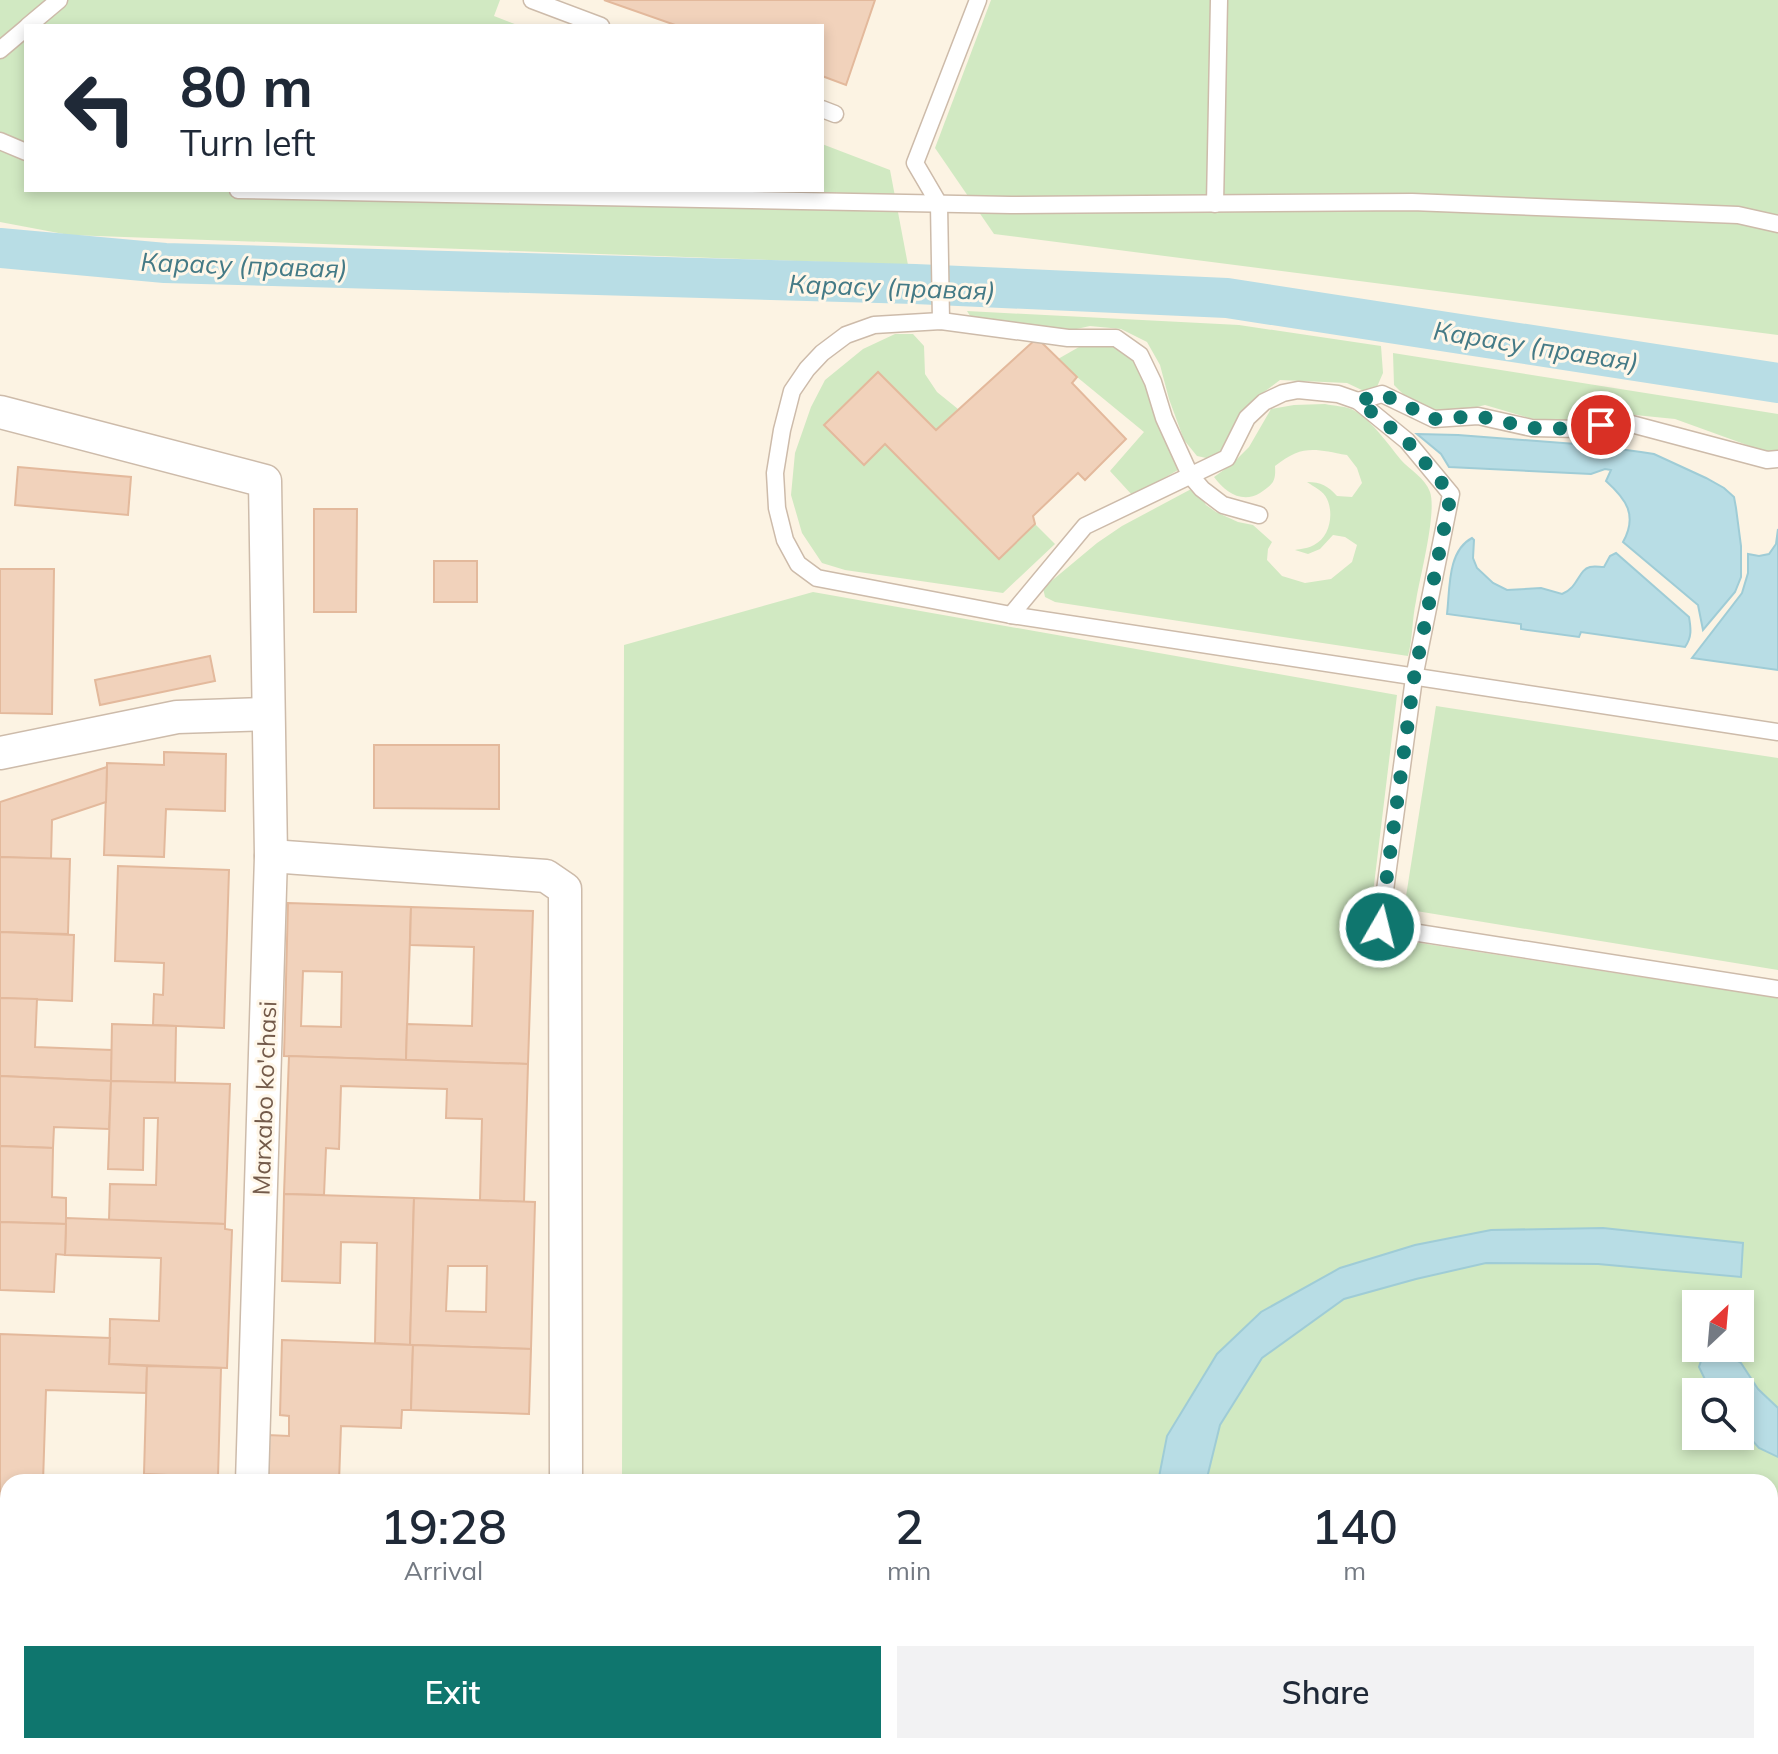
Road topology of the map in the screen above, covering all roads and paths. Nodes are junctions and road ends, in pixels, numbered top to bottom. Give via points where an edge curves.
1 (59, 0) edge
2 (532, 0) edge
3 (978, 0) edge
4 (1219, 0) edge
5 (31, 24) edge
6 (596, 24) edge
7 (24, 30) edge
8 (0, 50) edge
9 (0, 141) edge
10 (24, 151) edge
11 (326, 192) edge
12 (1215, 204) junction
13 (939, 206) junction
14 (1778, 224) edge
15 (941, 321) junction
16 (1358, 401) junction
17 (0, 412) edge
18 (1778, 459) edge
19 (1190, 475) junction
20 (1259, 515) dead end
21 (1011, 615) junction
22 (1414, 678) junction
23 (267, 714) junction
24 (1778, 732) edge
25 (0, 753) edge
26 (271, 856) junction
27 (1778, 989) edge
28 (252, 1474) edge
29 (566, 1474) edge

1 - 5 lane
2 - 6 lane
3 - 13 lane via 915,163
4 - 12 lane
7 - 8 lane
9 - 10 lane
11 - 13 lane
12 - 13 lane
12 - 14 lane via 1412,202 1738,215
13 - 15 lane
15 - 19 lane via 1068,338 1116,338 1140,355
15 - 21 lane via 874,325 846,335 807,369 792,391 782,430 775,473 777,508 798,564 817,578
16 - 18 lane via 1382,394 1434,419 1478,416 1532,428 1581,429 1620,421
16 - 19 lane via 1338,394 1283,393 1247,418 1227,458
16 - 22 lane via 1407,441 1451,494
17 - 23 street, Marxabo ko'chasi via 265,481
19 - 20 lane via 1223,505
19 - 21 lane via 1085,526
21 - 22 lane
22 - 24 lane
22 - 27 lane via 1380,927
23 - 25 street via 177,717
23 - 26 street, Marxabo ko'chasi
26 - 28 street, Marxabo ko'chasi
26 - 29 street via 546,876 565,889

